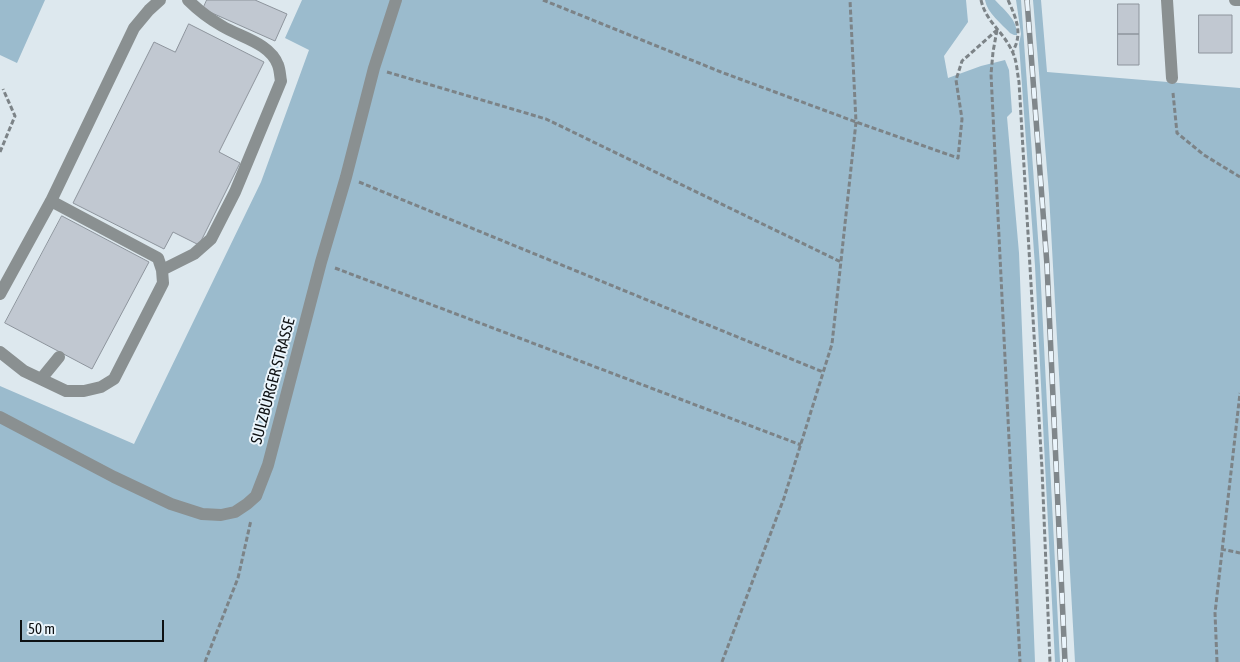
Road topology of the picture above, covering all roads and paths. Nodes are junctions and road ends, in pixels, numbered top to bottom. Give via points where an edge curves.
1 (160, 0) edge
2 (188, 0) edge
3 (396, 0) edge
4 (542, 0) edge
5 (850, 0) edge
6 (980, 0) edge
7 (1008, 0) edge
8 (1167, 0) edge
9 (1235, 0) edge
10 (1240, 0) edge
11 (997, 30) junction
12 (1013, 51) junction
13 (374, 68) junction
14 (1172, 78) joint
15 (3, 89) dead end
16 (856, 122) junction
17 (0, 152) edge
18 (346, 177) junction
19 (1240, 177) edge
20 (51, 201) junction
21 (321, 262) junction
22 (841, 262) junction
23 (162, 270) junction
24 (0, 294) edge
25 (0, 352) edge
26 (59, 357) dead end
27 (824, 372) junction
28 (41, 379) junction
29 (1240, 393) edge
30 (0, 417) edge
31 (800, 445) junction
32 (256, 496) junction
33 (1221, 549) junction
34 (1240, 552) edge
35 (205, 662) edge
36 (722, 662) edge
37 (1020, 662) edge
38 (1050, 662) edge
39 (1217, 662) edge

1 - 20 street via 134,28
2 - 23 street via 222,26 259,44 271,54 278,65 281,80 235,192 210,239 194,254
3 - 13 street, SULZBÜRGER STRASSE
4 - 16 path
5 - 16 path
6 - 11 path via 983,11
7 - 12 path via 1018,25
8 - 14 street
9 - 10 street
11 - 12 path
11 - 16 path via 962,61 956,80 962,120 958,158
11 - 37 path via 991,74
12 - 38 path via 1019,92 1042,470
13 - 18 street, SULZBÜRGER STRASSE
13 - 22 path via 546,118
14 - 19 path via 1177,133
15 - 17 path via 15,116
16 - 22 path
18 - 21 street, SULZBÜRGER STRASSE
18 - 27 path
20 - 23 street via 158,258
20 - 24 street
21 - 31 path
21 - 32 street, SULZBÜRGER STRASSE via 271,456
22 - 27 path via 832,344
23 - 28 street via 163,284 114,379 101,387 66,391
25 - 28 street
26 - 28 street
27 - 31 path
29 - 33 path
30 - 32 street via 114,477 171,504 202,514 235,512
31 - 36 path via 784,498
32 - 35 path via 238,578
33 - 34 path
33 - 39 path via 1215,613

